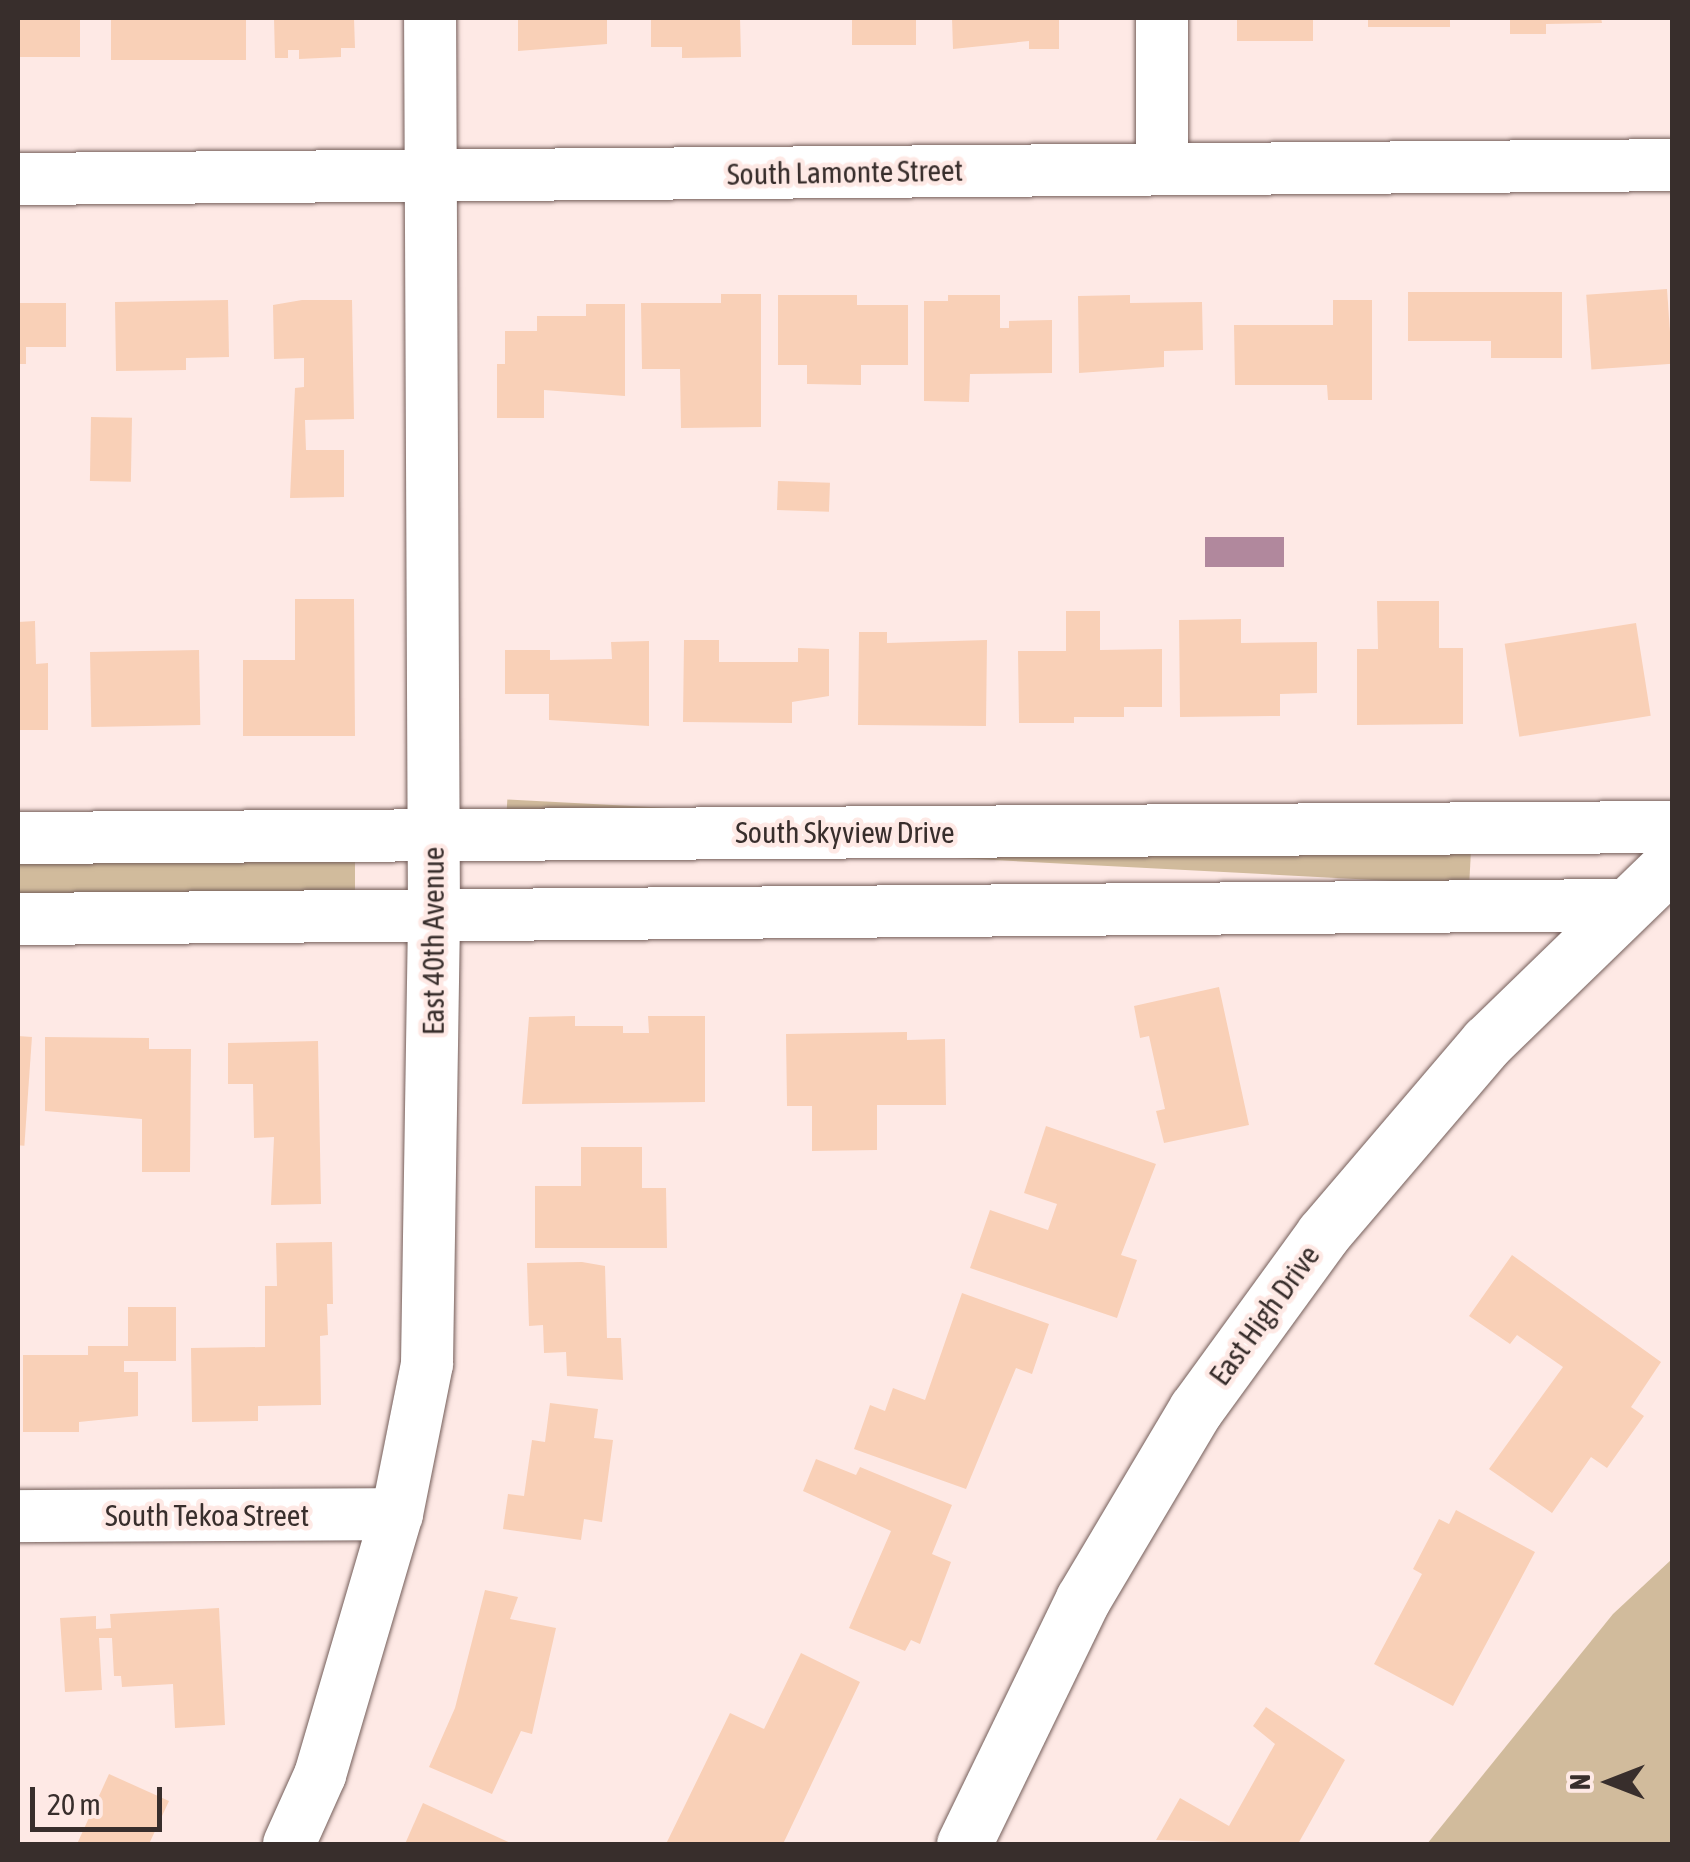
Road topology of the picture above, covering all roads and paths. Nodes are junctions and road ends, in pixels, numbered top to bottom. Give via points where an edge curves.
1 (430, 18) edge
2 (1162, 18) edge
3 (1672, 166) edge
4 (1162, 169) junction
5 (429, 176) junction
6 (18, 179) edge
7 (1672, 827) edge
8 (433, 835) junction
9 (18, 838) edge
10 (1672, 864) edge
11 (1625, 905) junction
12 (434, 918) junction
13 (18, 919) edge
14 (398, 1514) junction
15 (18, 1516) edge
16 (288, 1844) edge
17 (964, 1844) edge

1 - 5 street, East 40th Avenue
2 - 4 street
3 - 4 street, South Lamonte Street
4 - 5 street, South Lamonte Street
5 - 6 street, South Lamonte Street
5 - 8 street, East 40th Avenue
7 - 8 street, South Skyview Drive
8 - 9 street, South Skyview Drive
8 - 12 street, East 40th Avenue
10 - 11 main road, East High Drive
11 - 12 street
11 - 17 main road, East High Drive via 1487,1042 1322,1234 1196,1409 1083,1599
12 - 13 street
12 - 14 street, East 40th Avenue via 427,1364
14 - 15 street, South Tekoa Street
14 - 16 street, East 40th Avenue via 320,1775

